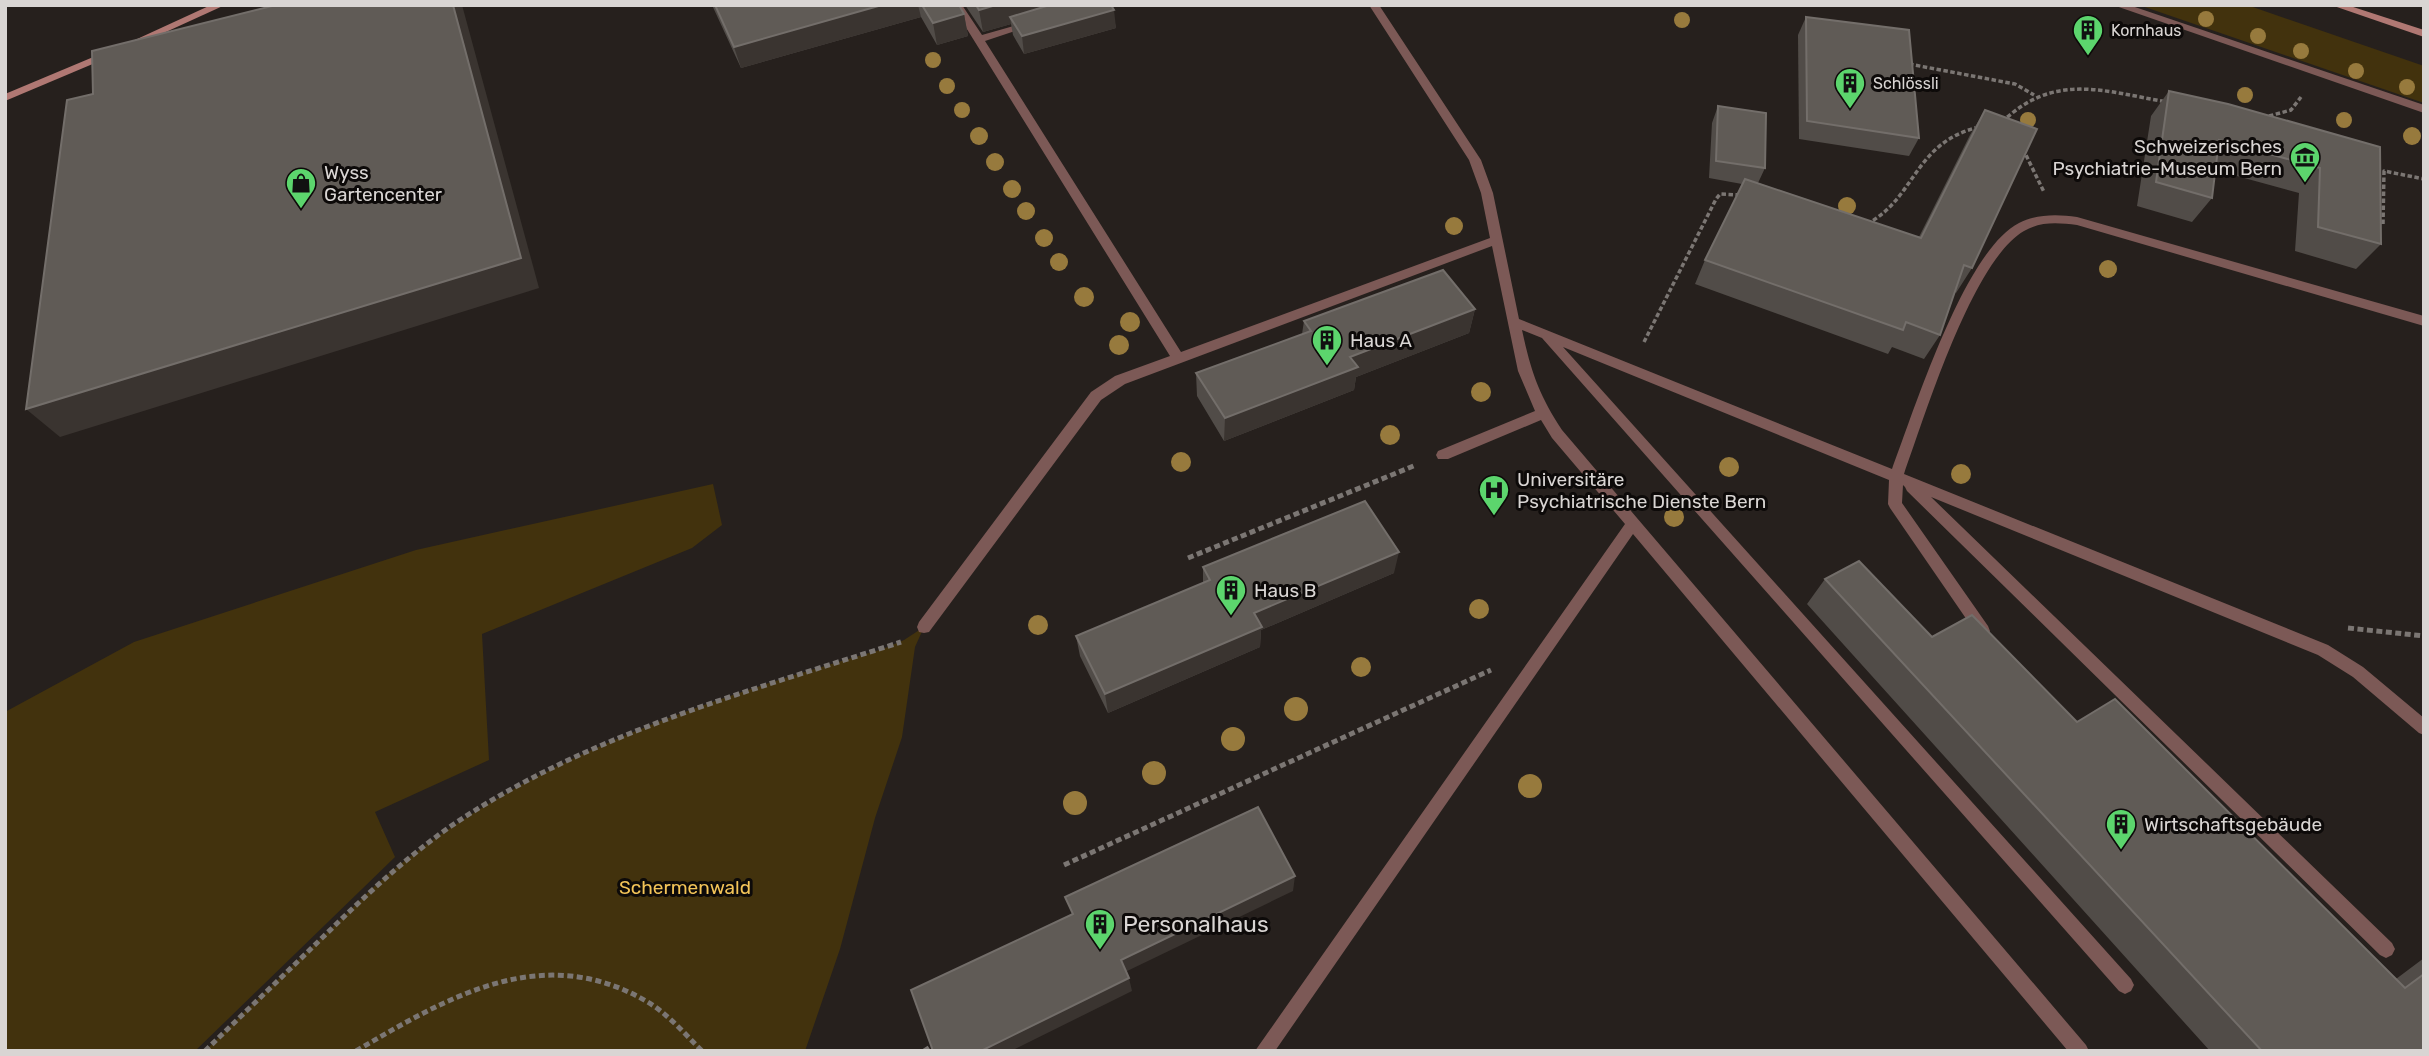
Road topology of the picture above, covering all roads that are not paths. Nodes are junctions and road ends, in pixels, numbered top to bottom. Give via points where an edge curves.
1 (220, 5) edge
2 (957, 5) edge
3 (1374, 5) edge
4 (2118, 5) edge
5 (2336, 5) edge
6 (1044, 20) edge
7 (2424, 34) edge
8 (979, 39) junction
9 (5, 98) edge
10 (2424, 109) edge
11 (1497, 240) junction
12 (2424, 321) edge
13 (1514, 322) junction
14 (1544, 334) junction
15 (1177, 356) junction
16 (1544, 414) junction
17 (1443, 454) road end
18 (1901, 479) junction
19 (1632, 525) junction
20 (923, 627) road end
21 (1991, 641) edge
22 (2424, 729) edge
23 (2386, 949) dead end
24 (2125, 985) dead end
25 (1264, 1051) edge
26 (2080, 1051) edge

1 - 9 street
2 - 8 lane
3 - 11 lane via 1475,160
4 - 10 lane
5 - 7 street
6 - 8 lane
8 - 15 lane
11 - 13 lane
11 - 15 lane
12 - 18 lane via 2102,227 2056,218 2034,221 2015,231 1987,261 1964,306
13 - 14 lane
13 - 16 lane via 1524,370
14 - 18 lane
14 - 24 lane
15 - 20 lane via 1120,380 1096,396
16 - 17 lane
16 - 19 lane
18 - 21 lane via 1895,504
18 - 22 lane via 2323,650 2358,672
18 - 23 lane
19 - 25 lane
19 - 26 lane

